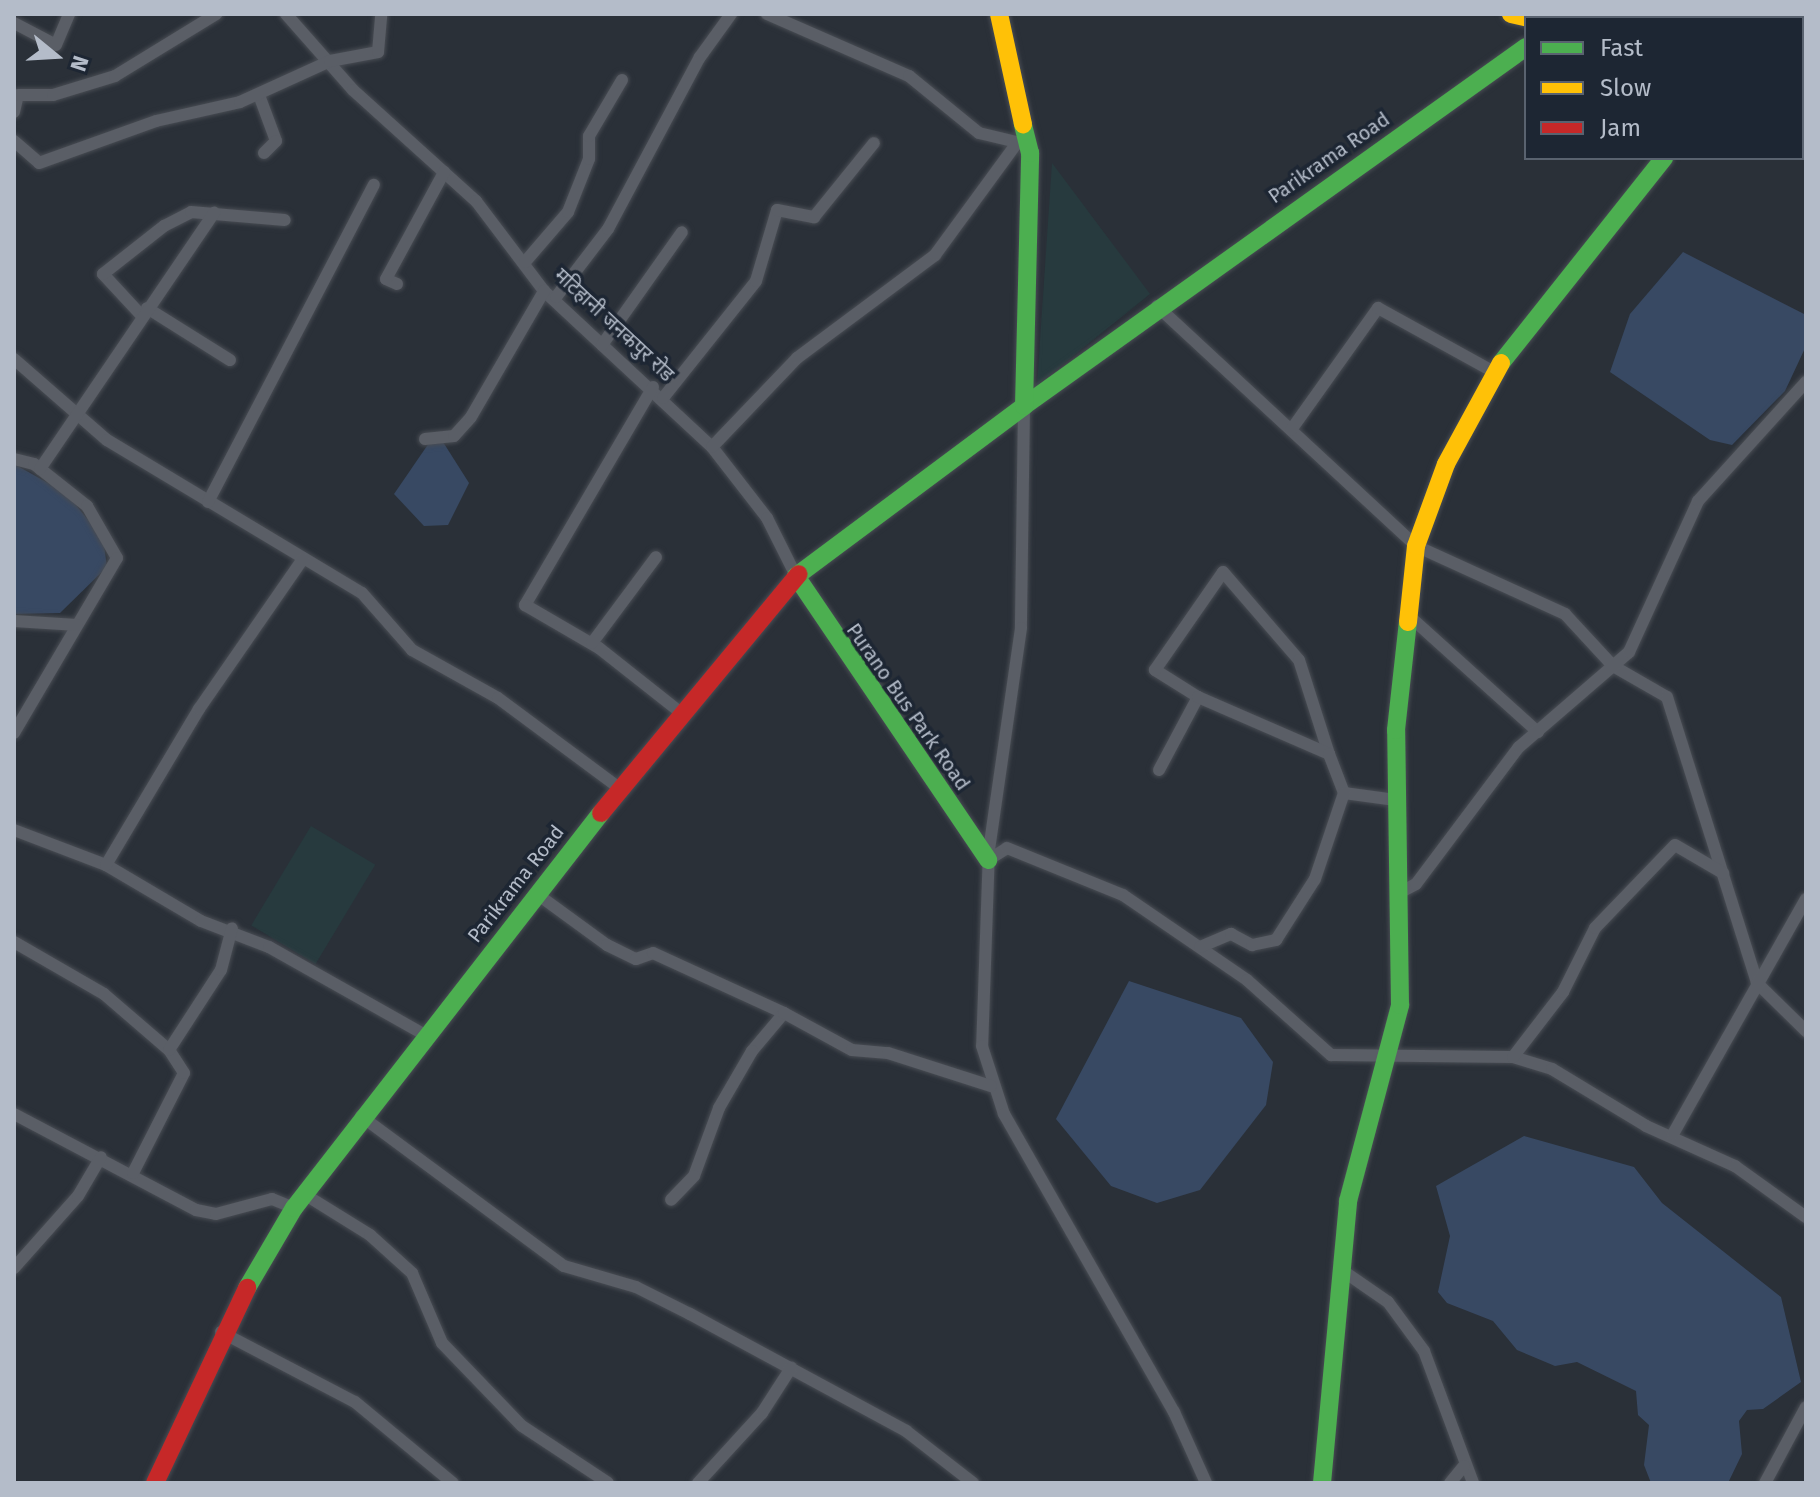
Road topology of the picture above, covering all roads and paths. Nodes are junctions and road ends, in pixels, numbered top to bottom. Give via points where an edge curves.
1 (69, 14) edge
2 (216, 14) edge
3 (286, 14) edge
4 (381, 14) edge
5 (731, 14) edge
6 (767, 14) edge
7 (999, 14) edge
8 (14, 23) edge
9 (1524, 48) edge
10 (330, 61) junction
11 (622, 80) dead end
12 (259, 95) junction
13 (14, 112) edge
14 (14, 141) edge
15 (1023, 142) junction
16 (874, 143) dead end
17 (264, 153) dead end
18 (1662, 160) edge
19 (444, 172) junction
20 (374, 185) dead end
21 (214, 213) junction
22 (285, 220) dead end
23 (682, 232) dead end
24 (525, 262) junction
25 (397, 284) dead end
26 (550, 294) junction
27 (1157, 306) junction
28 (144, 312) junction
29 (602, 345) junction
30 (14, 359) edge
31 (230, 360) dead end
32 (1494, 372) junction
33 (1806, 382) edge
34 (653, 387) junction
35 (663, 398) junction
36 (1024, 406) junction
37 (79, 415) junction
38 (1291, 430) junction
39 (425, 439) dead end
40 (712, 447) junction
41 (14, 459) edge
42 (40, 469) junction
43 (208, 502) junction
44 (1416, 546) junction
45 (656, 557) dead end
46 (303, 559) junction
47 (796, 576) junction
48 (1408, 615) junction
49 (14, 621) edge
50 (77, 625) junction
51 (592, 643) junction
52 (1613, 666) junction
53 (1198, 697) junction
54 (680, 712) junction
55 (1538, 732) junction
56 (14, 733) edge
57 (1329, 754) junction
58 (1159, 770) dead end
59 (619, 788) junction
60 (1344, 793) junction
61 (1396, 800) junction
62 (14, 830) edge
63 (988, 860) junction
64 (106, 865) junction
65 (1723, 873) junction
66 (1399, 893) junction
67 (537, 894) junction
68 (1806, 899) edge
69 (232, 928) junction
70 (14, 942) edge
71 (1200, 947) junction
72 (1757, 983) junction
73 (784, 1013) junction
74 (1806, 1031) edge
75 (425, 1035) junction
76 (169, 1050) junction
77 (1513, 1057) junction
78 (1389, 1058) junction
79 (991, 1086) junction
80 (14, 1114) edge
81 (361, 1116) junction
82 (1673, 1134) junction
83 (101, 1157) junction
84 (133, 1173) junction
85 (671, 1200) dead end
86 (299, 1201) junction
87 (1806, 1217) edge
88 (14, 1268) edge
89 (1346, 1273) junction
90 (221, 1332) junction
91 (791, 1368) junction
92 (1806, 1407) edge
93 (1464, 1466) junction
94 (155, 1483) edge
95 (453, 1483) edge
96 (608, 1483) edge
97 (698, 1483) edge
98 (973, 1483) edge
99 (1206, 1483) edge
100 (1322, 1483) edge
101 (1450, 1483) edge
102 (1473, 1483) edge
103 (1765, 1483) edge

1 - 8 street via 56,45
2 - 13 street via 115,76 53,95 18,95
3 - 10 street, मटिहानी जनकपुर रोड
4 - 10 street via 378,52
5 - 26 street via 700,57 608,229
6 - 15 street via 909,76 979,133
7 - 15 main road
9 - 27 main road, Parikrama Road
10 - 12 street
10 - 19 street, मटिहानी जनकपुर रोड
11 - 24 street via 589,136 589,159 568,212
12 - 14 street via 39,163
12 - 17 street via 276,141
15 - 36 main road
15 - 40 street via 935,255 797,358
16 - 35 street via 814,217 777,210 756,281
18 - 32 main road
19 - 24 street, मटिहानी जनकपुर रोड
19 - 25 street via 386,279
20 - 43 street
21 - 22 street
21 - 28 street
21 - 28 street via 191,212 164,226 103,274
23 - 29 street
24 - 26 street, मटिहानी जनकपुर रोड
26 - 29 street, मटिहानी जनकपुर रोड
26 - 39 street via 471,417 454,436
27 - 36 main road, Parikrama Road
27 - 38 street
28 - 31 street
28 - 37 street
29 - 34 street, मटिहानी जनकपुर रोड
30 - 37 street
32 - 38 street via 1378,308
32 - 44 main road via 1446,464
33 - 52 street via 1698,501 1649,619
34 - 35 street, मटिहानी जनकपुर रोड
34 - 51 street via 526,600 527,609
35 - 40 street, मटिहानी जनकपुर रोड
36 - 47 main road, Parikrama Road
36 - 63 street via 1021,628
37 - 42 street
37 - 43 street
38 - 44 street
40 - 47 street, मटिहानी जनकपुर रोड via 767,518
41 - 42 street
42 - 50 street via 87,506 115,549 115,564
43 - 46 street
44 - 48 main road
44 - 52 street via 1565,614
45 - 51 street
46 - 59 street via 362,593 412,650 498,698
46 - 64 street via 199,709
47 - 54 main road, Parikrama Road
47 - 63 main road, Purano Bus Park Road
48 - 55 street
48 - 61 main road
49 - 50 street
50 - 56 street
51 - 54 street
52 - 55 street
52 - 65 street via 1667,697
53 - 57 street
53 - 57 street via 1155,670 1223,572 1299,660
53 - 58 street
54 - 59 main road, Parikrama Road
55 - 66 street via 1488,783 1416,884
57 - 60 street
59 - 67 main road, Parikrama Road
60 - 61 street
60 - 71 street via 1315,879 1276,940 1252,945 1231,934
61 - 66 main road
62 - 64 street
63 - 71 street via 1007,848 1071,871 1123,895
63 - 79 street via 979,978
64 - 69 street via 201,921
65 - 72 street
65 - 77 street via 1675,845 1595,928 1563,992
66 - 78 main road via 1402,961
67 - 73 street via 626,954 653,953
67 - 75 main road, Parikrama Road
68 - 72 street
69 - 75 street
69 - 76 street via 221,970
70 - 76 street via 104,994
71 - 78 street via 1331,1055
72 - 74 street
72 - 82 street
73 - 79 street via 852,1050 888,1053
73 - 85 street via 752,1051 719,1108 694,1176
75 - 81 main road, Parikrama Road
76 - 84 street via 184,1073
77 - 78 street
77 - 82 street via 1584,1084 1646,1126
78 - 89 main road via 1348,1201
79 - 99 street via 1174,1412
80 - 83 street
81 - 86 main road, Parikrama Road
81 - 91 street via 564,1266 636,1287
82 - 87 street
83 - 84 street
83 - 88 street via 78,1196
84 - 86 street via 204,1213 272,1199
86 - 90 main road, Parikrama Road
86 - 96 street via 370,1235 412,1273 442,1343 522,1426
89 - 93 street via 1388,1302 1424,1351
89 - 100 main road
90 - 94 main road, Parikrama Road
90 - 95 street via 355,1402
91 - 97 street via 762,1413
91 - 98 street via 906,1431
92 - 103 street
93 - 101 street
93 - 102 street

